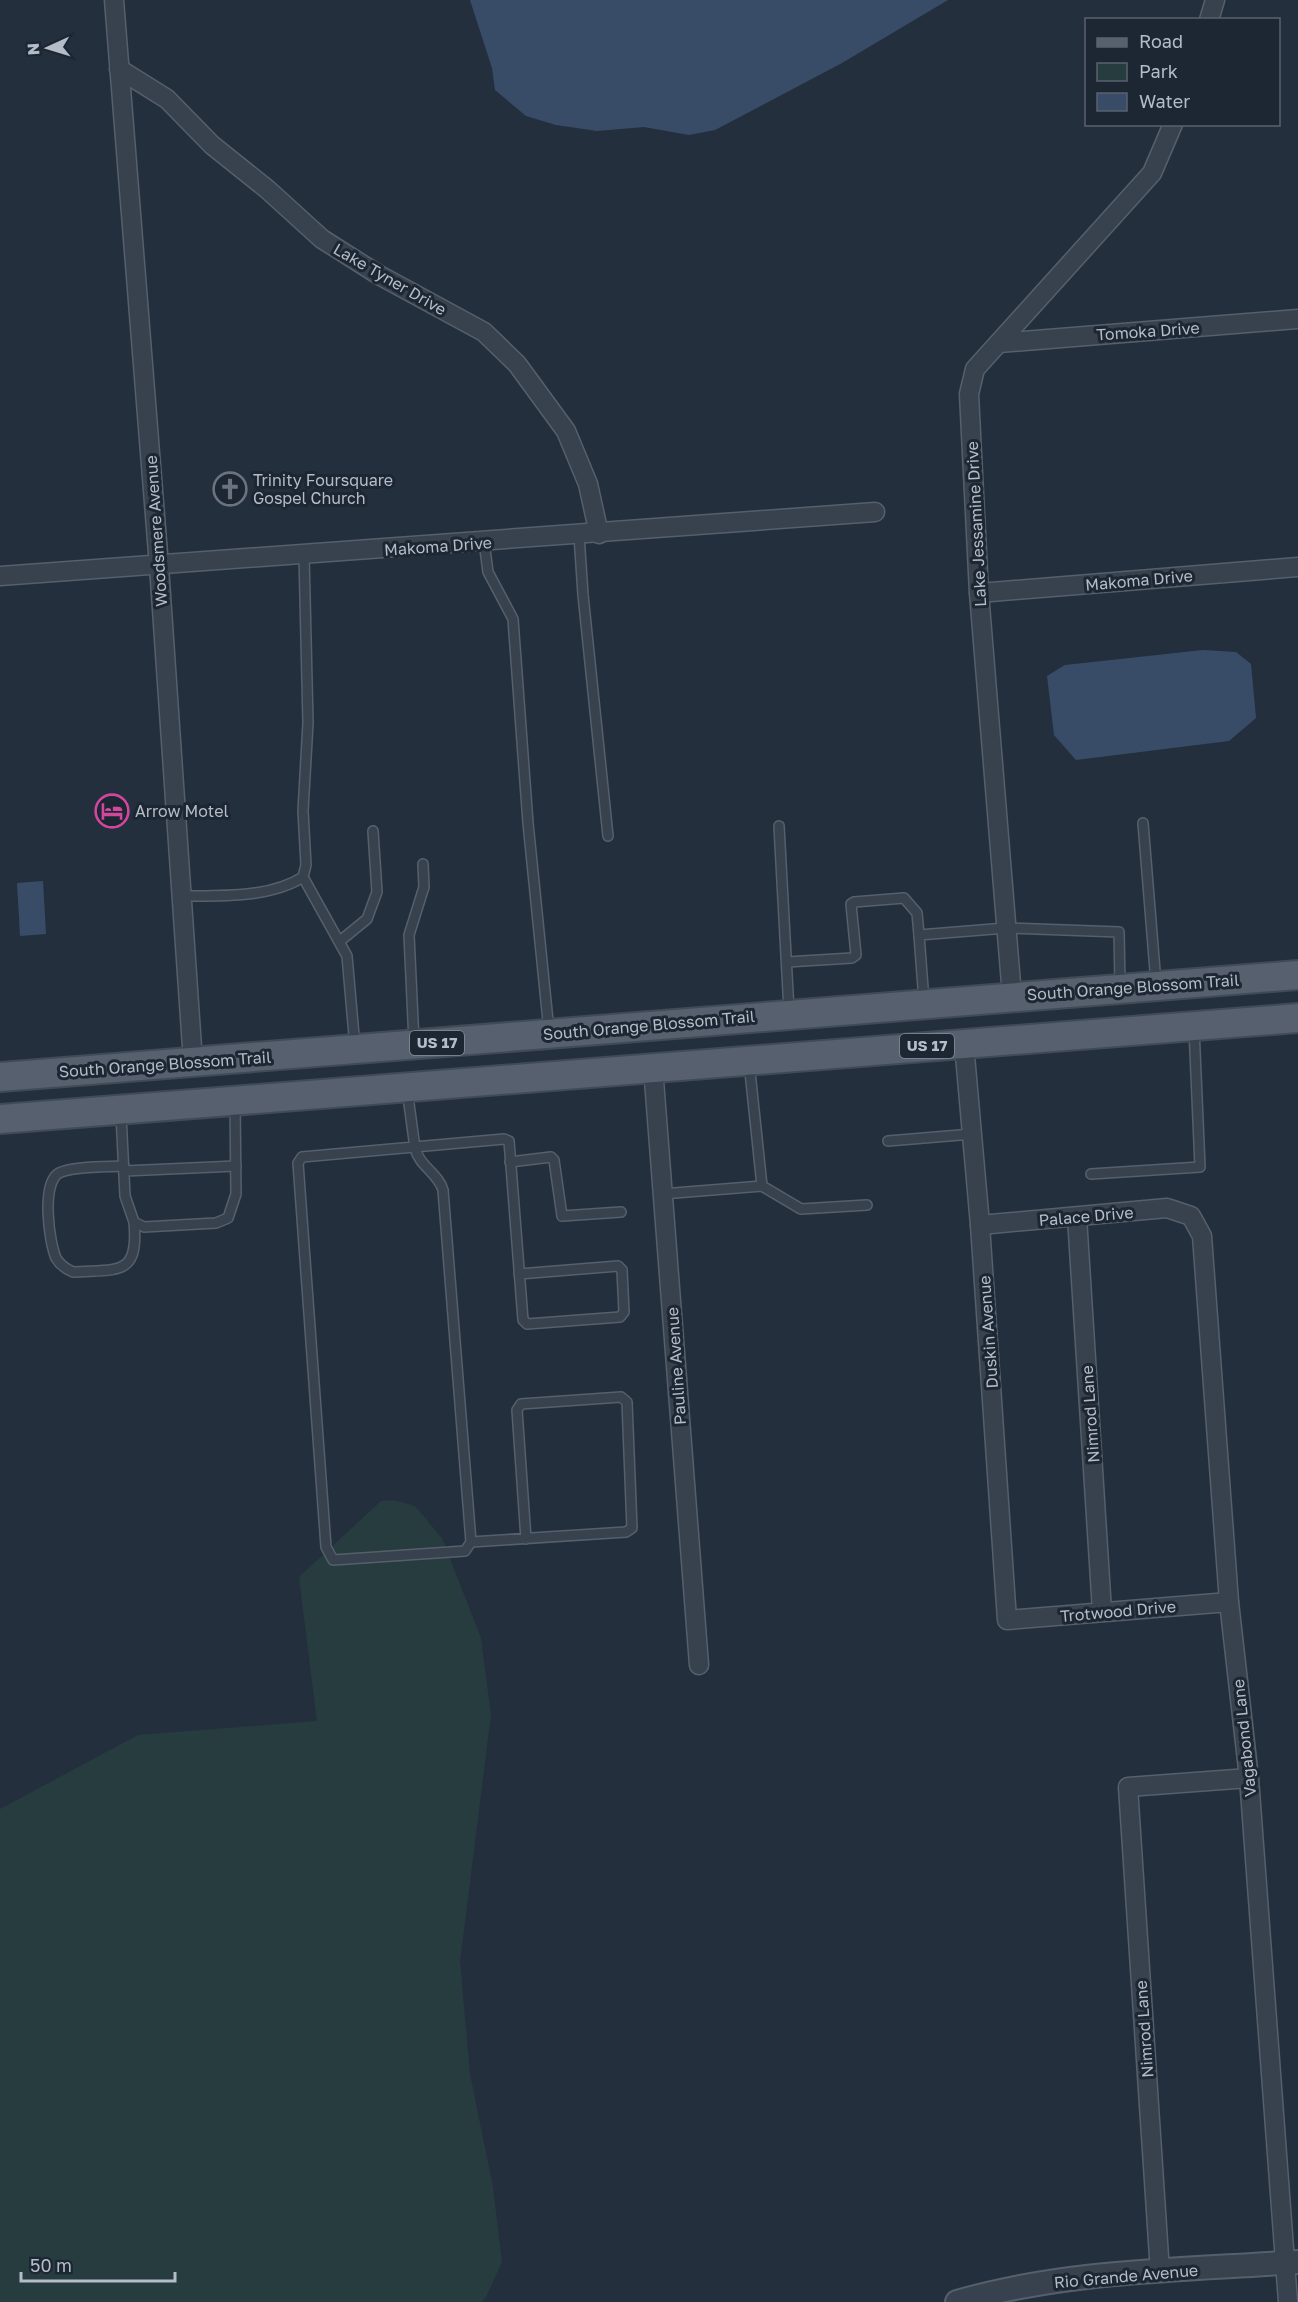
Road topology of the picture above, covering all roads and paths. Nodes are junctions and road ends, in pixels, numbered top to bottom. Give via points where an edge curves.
1 (114, 0) edge
2 (1215, 0) edge
3 (1210, 18) edge
4 (119, 69) junction
5 (1172, 126) edge
6 (1298, 319) edge
7 (999, 343) junction
8 (875, 512) dead end
9 (599, 534) junction
10 (579, 535) junction
11 (484, 542) junction
12 (304, 555) junction
13 (159, 566) junction
14 (1298, 567) edge
15 (0, 576) edge
16 (979, 593) junction
17 (1143, 823) dead end
18 (779, 826) dead end
19 (373, 831) dead end
20 (608, 836) dead end
21 (423, 864) dead end
22 (303, 877) junction
23 (182, 896) junction
24 (1006, 928) junction
25 (919, 935) junction
26 (340, 942) junction
27 (787, 962) junction
28 (1298, 975) edge
29 (1156, 985) junction
30 (1120, 988) junction
31 (1012, 996) junction
32 (925, 1003) junction
33 (789, 1014) junction
34 (1298, 1018) edge
35 (716, 1020) junction
36 (1193, 1026) junction
37 (610, 1028) junction
38 (549, 1033) junction
39 (414, 1044) junction
40 (964, 1044) junction
41 (355, 1049) junction
42 (749, 1060) junction
43 (193, 1062) junction
44 (654, 1067) junction
45 (556, 1075) junction
46 (0, 1077) edge
47 (407, 1087) junction
48 (235, 1101) junction
49 (120, 1110) junction
50 (0, 1119) edge
51 (972, 1134) junction
52 (888, 1141) dead end
53 (415, 1148) junction
54 (510, 1162) junction
55 (236, 1166) junction
56 (124, 1168) junction
57 (1091, 1174) dead end
58 (762, 1186) junction
59 (662, 1194) junction
60 (867, 1205) dead end
61 (621, 1212) dead end
62 (1191, 1216) joint
63 (1077, 1217) junction
64 (134, 1222) junction
65 (980, 1225) junction
66 (519, 1274) junction
67 (526, 1539) junction
68 (471, 1542) junction
69 (1229, 1602) junction
70 (1102, 1611) junction
71 (1007, 1620) joint
72 (699, 1665) dead end
73 (1249, 1778) junction
74 (1291, 2263) edge
75 (1160, 2272) junction
76 (957, 2302) edge
77 (1288, 2302) edge

1 - 4 street, Woodsmere Avenue
2 - 3 street
4 - 9 street, Lake Tyner Drive via 167,99 212,145 322,239 484,332 517,364 566,431 588,484
4 - 13 street, Woodsmere Avenue
5 - 7 street, Lake Jessamine Drive via 1152,173
6 - 7 street, Tomoka Drive
7 - 16 street, Lake Jessamine Drive via 975,369 969,394
8 - 9 street, Makoma Drive
9 - 10 street, Makoma Drive
10 - 11 street, Makoma Drive
10 - 20 lane
11 - 12 street, Makoma Drive
11 - 38 lane via 488,572 513,619
12 - 13 street, Makoma Drive
12 - 22 lane via 308,723
13 - 15 street, Makoma Drive
13 - 23 street, Woodsmere Avenue
14 - 16 street, Makoma Drive
16 - 24 street, Lake Jessamine Drive
17 - 29 lane
18 - 27 lane
19 - 26 lane via 377,891 367,919
21 - 39 lane via 424,887 409,934
22 - 23 lane via 264,891
22 - 26 lane
23 - 43 street, Woodsmere Avenue
24 - 25 lane
24 - 30 lane via 1119,932
24 - 31 street, Lake Jessamine Drive
25 - 27 lane via 917,913 904,898 854,902 851,904 856,955
25 - 32 lane
26 - 41 lane via 348,956
27 - 33 lane
28 - 29 main road, South Orange Blossom Trail / US 17
29 - 30 main road, South Orange Blossom Trail / US 17
30 - 31 main road, South Orange Blossom Trail / US 17
31 - 32 main road, South Orange Blossom Trail / US 17
32 - 33 main road, South Orange Blossom Trail / US 17
33 - 35 main road, South Orange Blossom Trail / US 17
34 - 36 main road, US 17
35 - 37 main road, South Orange Blossom Trail / US 17
35 - 44 main road via 686,1034 665,1050
36 - 40 main road, US 17
36 - 57 lane via 1200,1167
37 - 38 main road, South Orange Blossom Trail / US 17
37 - 45 main road via 600,1049 583,1063
38 - 39 main road, South Orange Blossom Trail / US 17
39 - 41 main road, South Orange Blossom Trail / US 17
40 - 42 main road, US 17
40 - 51 street, Duskin Avenue
41 - 43 main road, South Orange Blossom Trail / US 17
42 - 44 main road, US 17
42 - 58 lane
43 - 46 main road, South Orange Blossom Trail / US 17
44 - 45 main road, US 17
44 - 59 street, Pauline Avenue
45 - 47 main road, US 17
47 - 48 main road, US 17
47 - 53 lane
48 - 49 main road, US 17
48 - 55 lane
49 - 50 main road, US 17
49 - 56 lane
51 - 52 lane
51 - 65 street, Duskin Avenue
53 - 54 lane via 504,1139 509,1141
53 - 68 lane via 422,1163 440,1180 443,1190
53 - 68 lane via 302,1157 298,1163 326,1547 333,1560 465,1551
54 - 61 lane via 550,1157 554,1160 562,1216
54 - 66 lane
55 - 56 lane
55 - 64 lane via 236,1194 228,1218 216,1223 144,1227
56 - 64 lane via 125,1196
56 - 64 lane via 59,1173 51,1182 47,1193 57,1260 74,1272 118,1269 134,1256
58 - 59 lane
58 - 60 lane via 801,1209
59 - 72 street, Pauline Avenue
62 - 63 street, Palace Drive via 1167,1209
62 - 69 street, Vagabond Lane via 1202,1236
63 - 65 street, Palace Drive
63 - 70 street, Nimrod Lane
65 - 71 street, Duskin Avenue
66 - 66 lane via 523,1320 527,1324 620,1317 624,1312 622,1270 618,1266
67 - 67 lane via 626,1532 632,1528 627,1402 621,1397 521,1404 517,1410
67 - 68 lane
69 - 70 street, Trotwood Drive
69 - 73 street, Vagabond Lane
70 - 71 street, Trotwood Drive
73 - 74 street, Vagabond Lane
73 - 75 street, Nimrod Lane via 1128,1786
74 - 75 street, Rio Grande Avenue
74 - 77 street, Vagabond Lane
75 - 76 street, Rio Grande Avenue via 1060,2280 1002,2289

